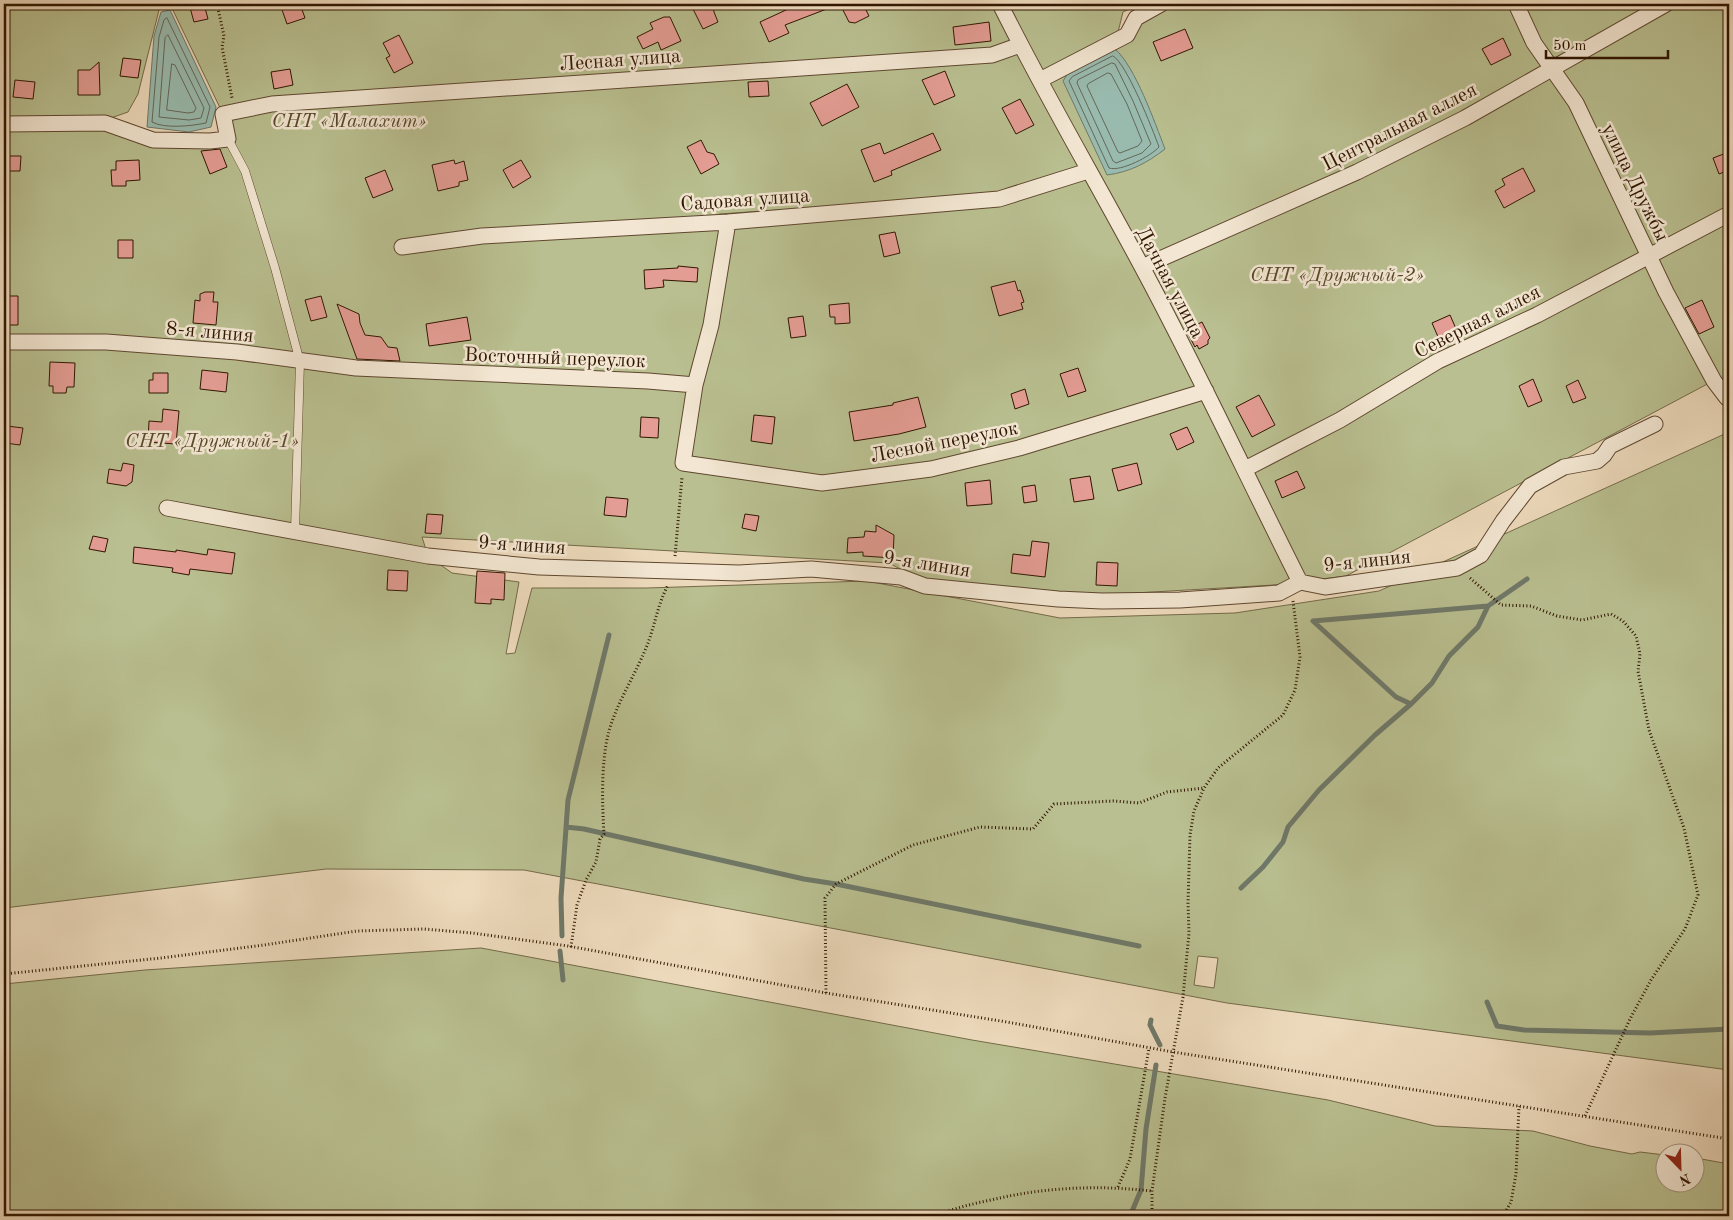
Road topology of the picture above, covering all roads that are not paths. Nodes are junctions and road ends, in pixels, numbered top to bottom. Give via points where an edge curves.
1 (1000, 4) edge
2 (1162, 4) edge
3 (1516, 4) edge
4 (1666, 4) edge
5 (1020, 45) junction
6 (1551, 69) junction
7 (1040, 80) junction
8 (4, 124) edge
9 (228, 139) junction
10 (1088, 171) junction
11 (1729, 214) edge
12 (728, 222) junction
13 (402, 247) dead end
14 (1649, 255) junction
15 (1142, 267) junction
16 (4, 342) edge
17 (300, 362) junction
18 (412, 371) joint
19 (695, 385) junction
20 (1206, 391) junction
21 (1729, 397) edge
22 (1654, 424) dead end
23 (1245, 469) junction
24 (167, 508) dead end
25 (295, 532) junction
26 (1300, 582) junction

1 - 5 street, Дачная улица
2 - 7 street via 1136,18 1127,35
3 - 6 street, улица Дружбы via 1534,43
4 - 6 street, Центральная аллея
5 - 7 street, Дачная улица
5 - 9 street, Лесная улица via 992,55 272,104 227,114
6 - 14 street, улица Дружбы via 1576,104
6 - 15 street, Центральная аллея via 1465,118 1357,172
7 - 10 street, Дачная улица
8 - 9 street via 105,123 153,140 210,142
9 - 17 lane via 245,171
10 - 12 street, Садовая улица via 999,200
10 - 15 street, Дачная улица
11 - 14 street, Северная аллея
12 - 13 street, Садовая улица via 482,236
12 - 19 street via 711,325
14 - 21 street, улица Дружбы via 1714,381
14 - 23 street, Северная аллея via 1537,315 1438,360 1340,420
15 - 20 street, Дачная улица
16 - 17 street, 8-я линия via 106,342 237,352
17 - 18 street, 8-я линия
17 - 25 lane
18 - 19 street, Восточный переулок
19 - 20 street, Лесной переулок via 683,463 822,483 921,470 1019,448
20 - 23 street, Дачная улица
22 - 26 street, 9-я линия via 1610,446 1597,461 1564,467 1530,486 1481,555 1457,568 1325,587
23 - 26 street, Дачная улица
24 - 25 street, 9-я линия
25 - 26 street, 9-я линия via 438,557 539,567 739,573 810,569 901,577 925,586 1058,599 1180,600 1279,593

